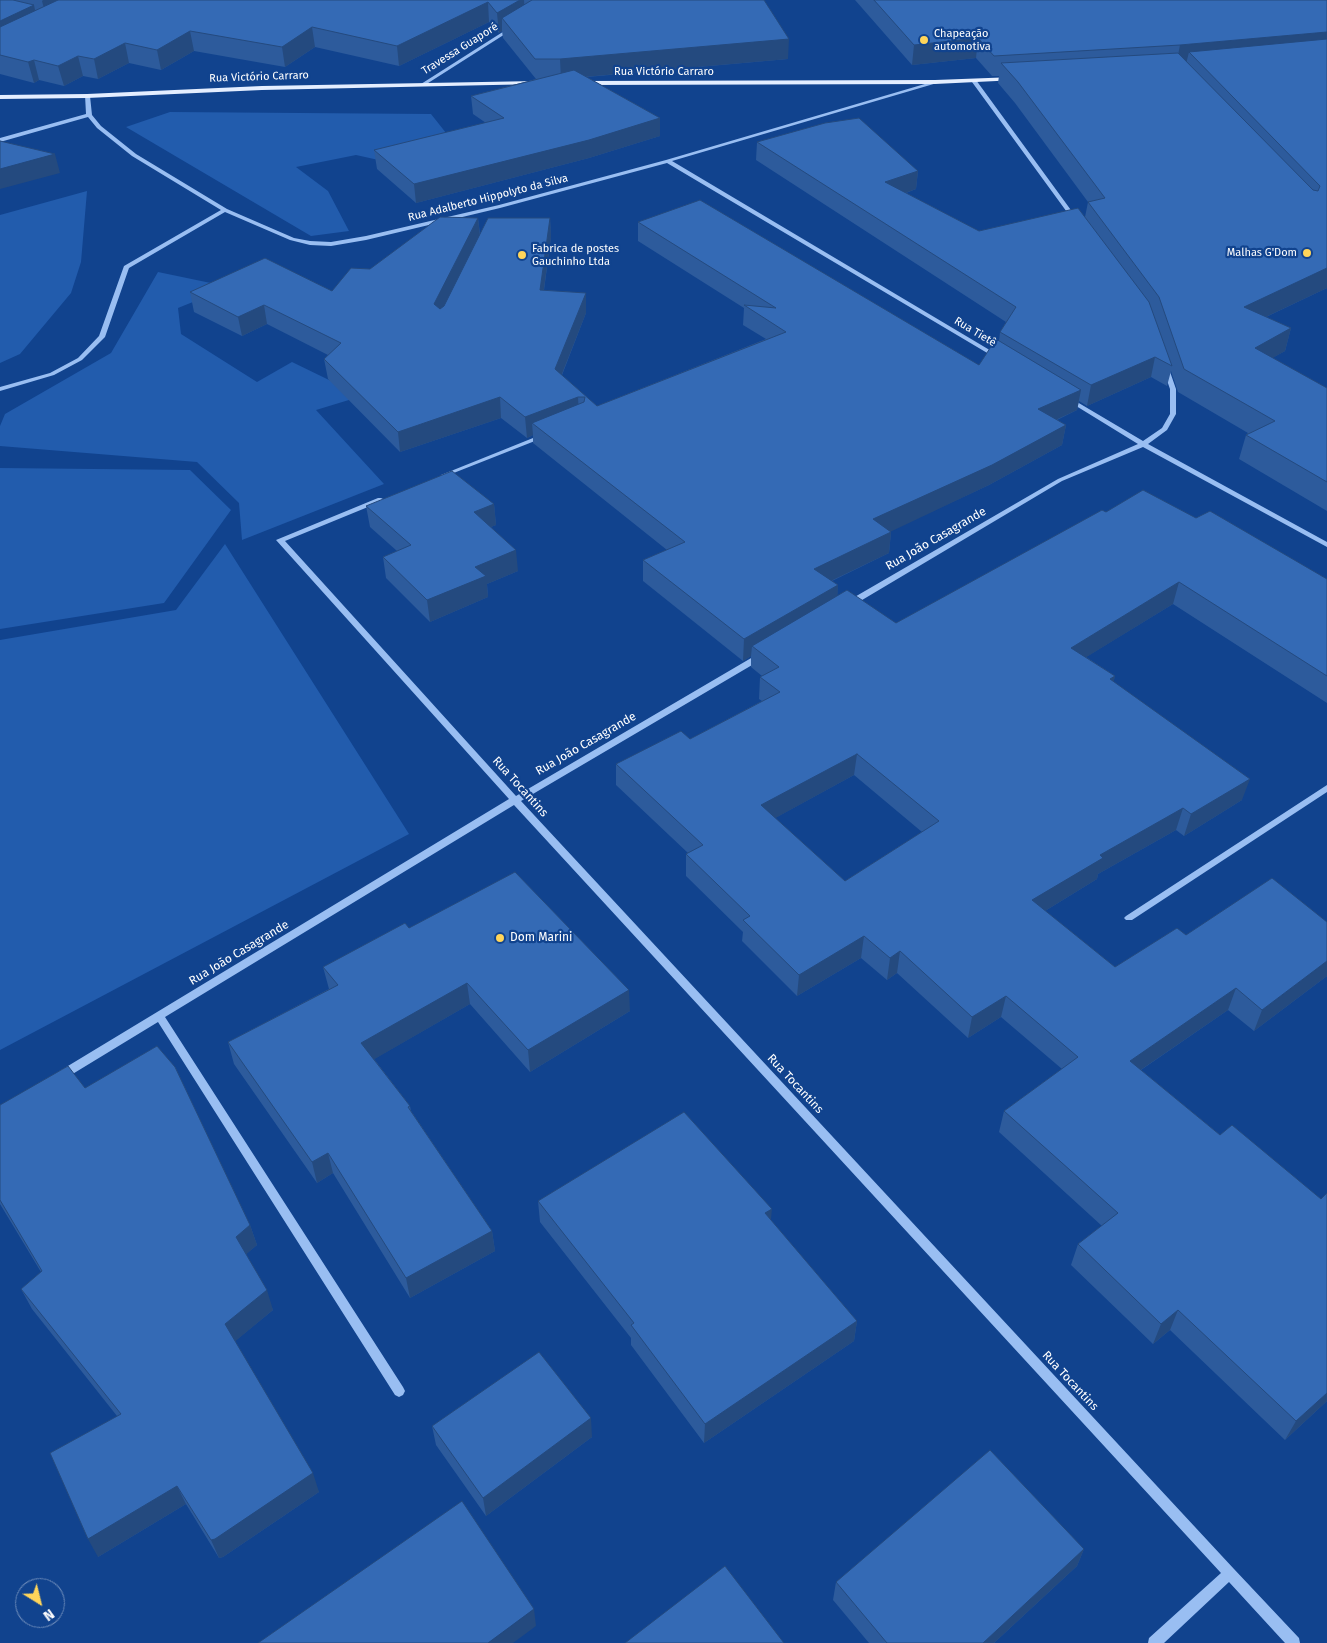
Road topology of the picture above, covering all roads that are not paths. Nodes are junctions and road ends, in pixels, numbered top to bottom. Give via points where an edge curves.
1 (516, 26) edge
2 (1022, 78) edge
3 (974, 81) junction
4 (935, 82) junction
5 (542, 83) edge
6 (572, 83) edge
7 (423, 84) junction
8 (0, 96) edge
9 (87, 96) junction
10 (89, 115) junction
11 (0, 140) edge
12 (668, 161) junction
13 (500, 206) junction
14 (224, 210) junction
15 (496, 214) dead end
16 (1079, 225) edge
17 (1161, 355) edge
18 (999, 358) edge
19 (0, 389) edge
20 (1066, 398) edge
21 (555, 431) edge
22 (1143, 444) junction
23 (436, 478) edge
24 (390, 497) edge
25 (280, 540) joint
26 (1327, 545) edge
27 (839, 610) edge
28 (770, 650) edge
29 (1327, 788) edge
30 (515, 800) junction
31 (1129, 918) dead end
32 (159, 1016) junction
33 (50, 1082) edge
34 (399, 1391) dead end
35 (1230, 1573) junction
36 (1154, 1643) edge
37 (1294, 1643) edge

1 - 7 street, Travessa Guaporé
2 - 3 main road, Rua Victório Carraro
3 - 4 main road, Rua Victório Carraro
3 - 16 street
4 - 6 main road, Rua Victório Carraro
4 - 12 street, Rua Adalberto Hippolyto da Silva
5 - 7 main road, Rua Victório Carraro
7 - 9 main road, Rua Victório Carraro
8 - 9 main road, Rua Victório Carraro
9 - 10 street
10 - 11 street
10 - 14 street, Rua Adalberto Hippolyto da Silva via 134,155
12 - 13 street, Rua Adalberto Hippolyto da Silva
12 - 18 street, Rua Tietê
13 - 14 street, Rua Adalberto Hippolyto da Silva via 331,244 310,244 292,239
13 - 15 street
14 - 19 street via 126,268 102,337 80,359 52,374
17 - 22 street, Rua João Casagrande via 1173,389 1173,414 1165,429
20 - 22 street
21 - 23 street
22 - 26 street
22 - 27 street, Rua João Casagrande via 1060,480
24 - 25 street
25 - 30 street, Rua Tocantins
28 - 30 street, Rua João Casagrande
29 - 31 street
30 - 32 street, Rua João Casagrande
30 - 35 street, Rua Tocantins
32 - 33 street, Rua João Casagrande
32 - 34 street
35 - 36 street
35 - 37 street, Rua Tocantins

